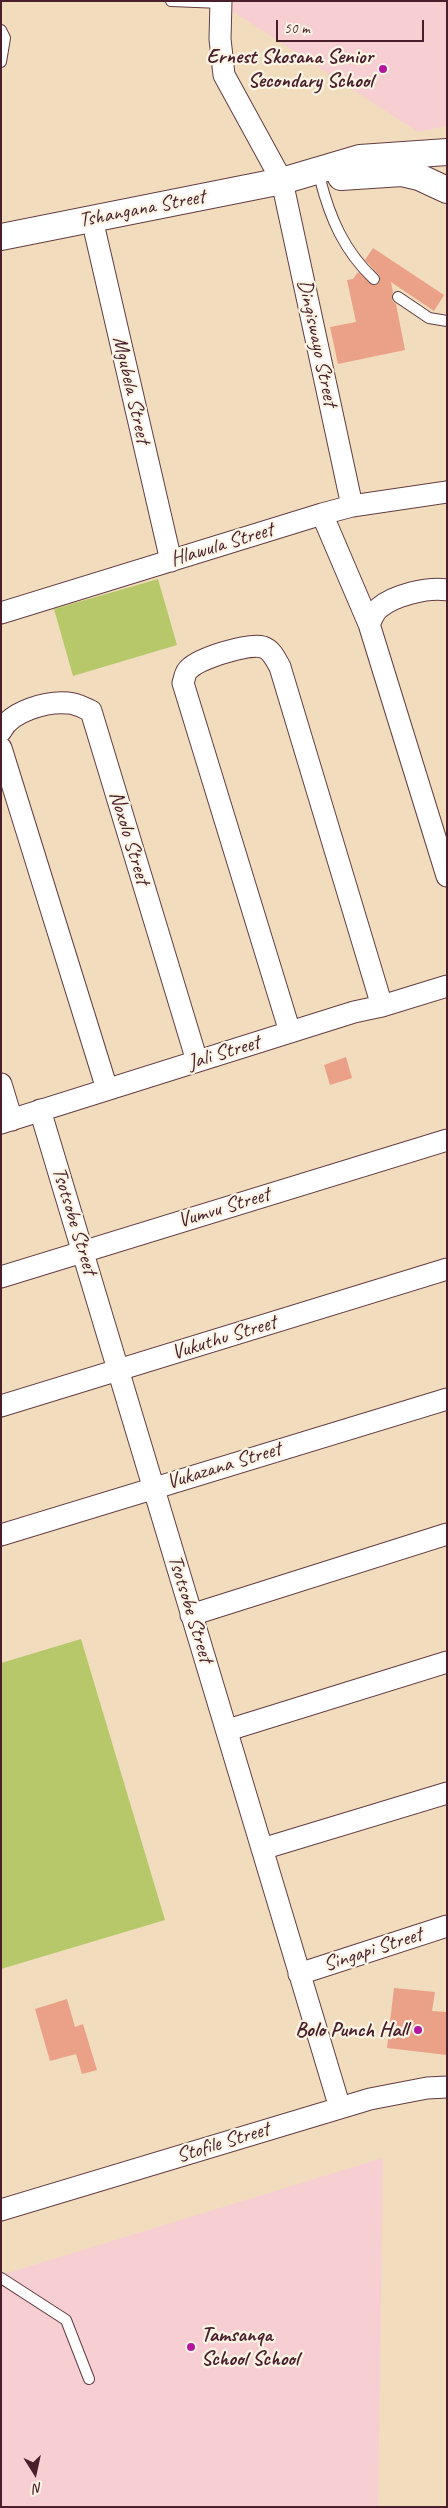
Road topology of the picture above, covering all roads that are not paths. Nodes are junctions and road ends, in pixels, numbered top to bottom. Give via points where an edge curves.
1 (171, 1) edge
2 (221, 2) edge
3 (1, 30) edge
4 (1, 62) edge
5 (447, 152) edge
6 (320, 179) junction
7 (282, 181) junction
8 (447, 190) edge
9 (92, 219) junction
10 (1, 237) edge
11 (374, 279) dead end
12 (398, 298) dead end
13 (447, 321) edge
14 (447, 492) edge
15 (352, 506) junction
16 (322, 514) junction
17 (171, 561) junction
18 (447, 590) edge
19 (1, 613) edge
20 (369, 624) junction
21 (1, 731) edge
22 (1, 748) edge
23 (447, 876) edge
24 (447, 986) edge
25 (382, 1006) junction
26 (290, 1032) junction
27 (197, 1061) junction
28 (1, 1084) edge
29 (107, 1089) junction
30 (40, 1110) junction
31 (7, 1121) edge
32 (447, 1140) edge
33 (83, 1252) junction
34 (447, 1270) edge
35 (1, 1277) edge
36 (120, 1370) junction
37 (447, 1399) edge
38 (1, 1406) edge
39 (153, 1487) junction
40 (447, 1534) edge
41 (1, 1535) edge
42 (191, 1615) junction
43 (447, 1662) edge
44 (228, 1730) junction
45 (447, 1793) edge
46 (262, 1849) junction
47 (447, 1926) edge
48 (298, 1974) junction
49 (447, 2088) edge
50 (340, 2108) junction
51 (1, 2210) edge
52 (1, 2278) edge
53 (89, 2379) dead end

1 - 2 lane
2 - 7 street, Dingiswayo Street via 220,39 224,75
3 - 4 lane via 5,38
5 - 7 street, Tshangana Street via 360,158
6 - 7 street, Tshangana Street
6 - 8 street, Tshangana Street via 402,173
6 - 11 lane via 330,215 343,242
7 - 9 street, Tshangana Street
7 - 15 street, Dingiswayo Street
9 - 10 street, Tshangana Street
9 - 17 street, Mgubela Street
12 - 13 lane via 429,318
14 - 15 street, Hlawula Street
15 - 16 street, Hlawula Street
16 - 17 street, Hlawula Street
16 - 20 street
17 - 19 street, Hlawula Street
18 - 20 street via 408,595 384,604
20 - 23 street
21 - 27 street, Noxolo Street via 16,715 55,704 69,703 91,711
22 - 29 street
24 - 25 street, Jali Street
25 - 26 street, Jali Street
25 - 26 street via 280,667 264,647 238,650 198,662 186,672 183,682
26 - 27 street, Jali Street
27 - 29 street, Jali Street
28 - 31 street
29 - 30 street, Jali Street
30 - 31 street, Jali Street
30 - 33 street, Tsotsobe Street
32 - 33 street, Vumvu Street
33 - 35 street, Vumvu Street
33 - 36 street, Tsotsobe Street
34 - 36 street, Vukuthu Street
36 - 38 street, Vukuthu Street
36 - 39 street, Tsotsobe Street
37 - 39 street, Vukazana Street
39 - 41 street, Vukazana Street
39 - 42 street, Tsotsobe Street
40 - 42 street
42 - 44 street, Tsotsobe Street
43 - 44 street
44 - 46 street, Tsotsobe Street
45 - 46 street
46 - 48 street, Tsotsobe Street
47 - 48 street, Singapi Street
48 - 50 street, Tsotsobe Street
49 - 50 street, Stofile Street via 427,2088
50 - 51 street, Stofile Street
52 - 53 lane via 66,2320

